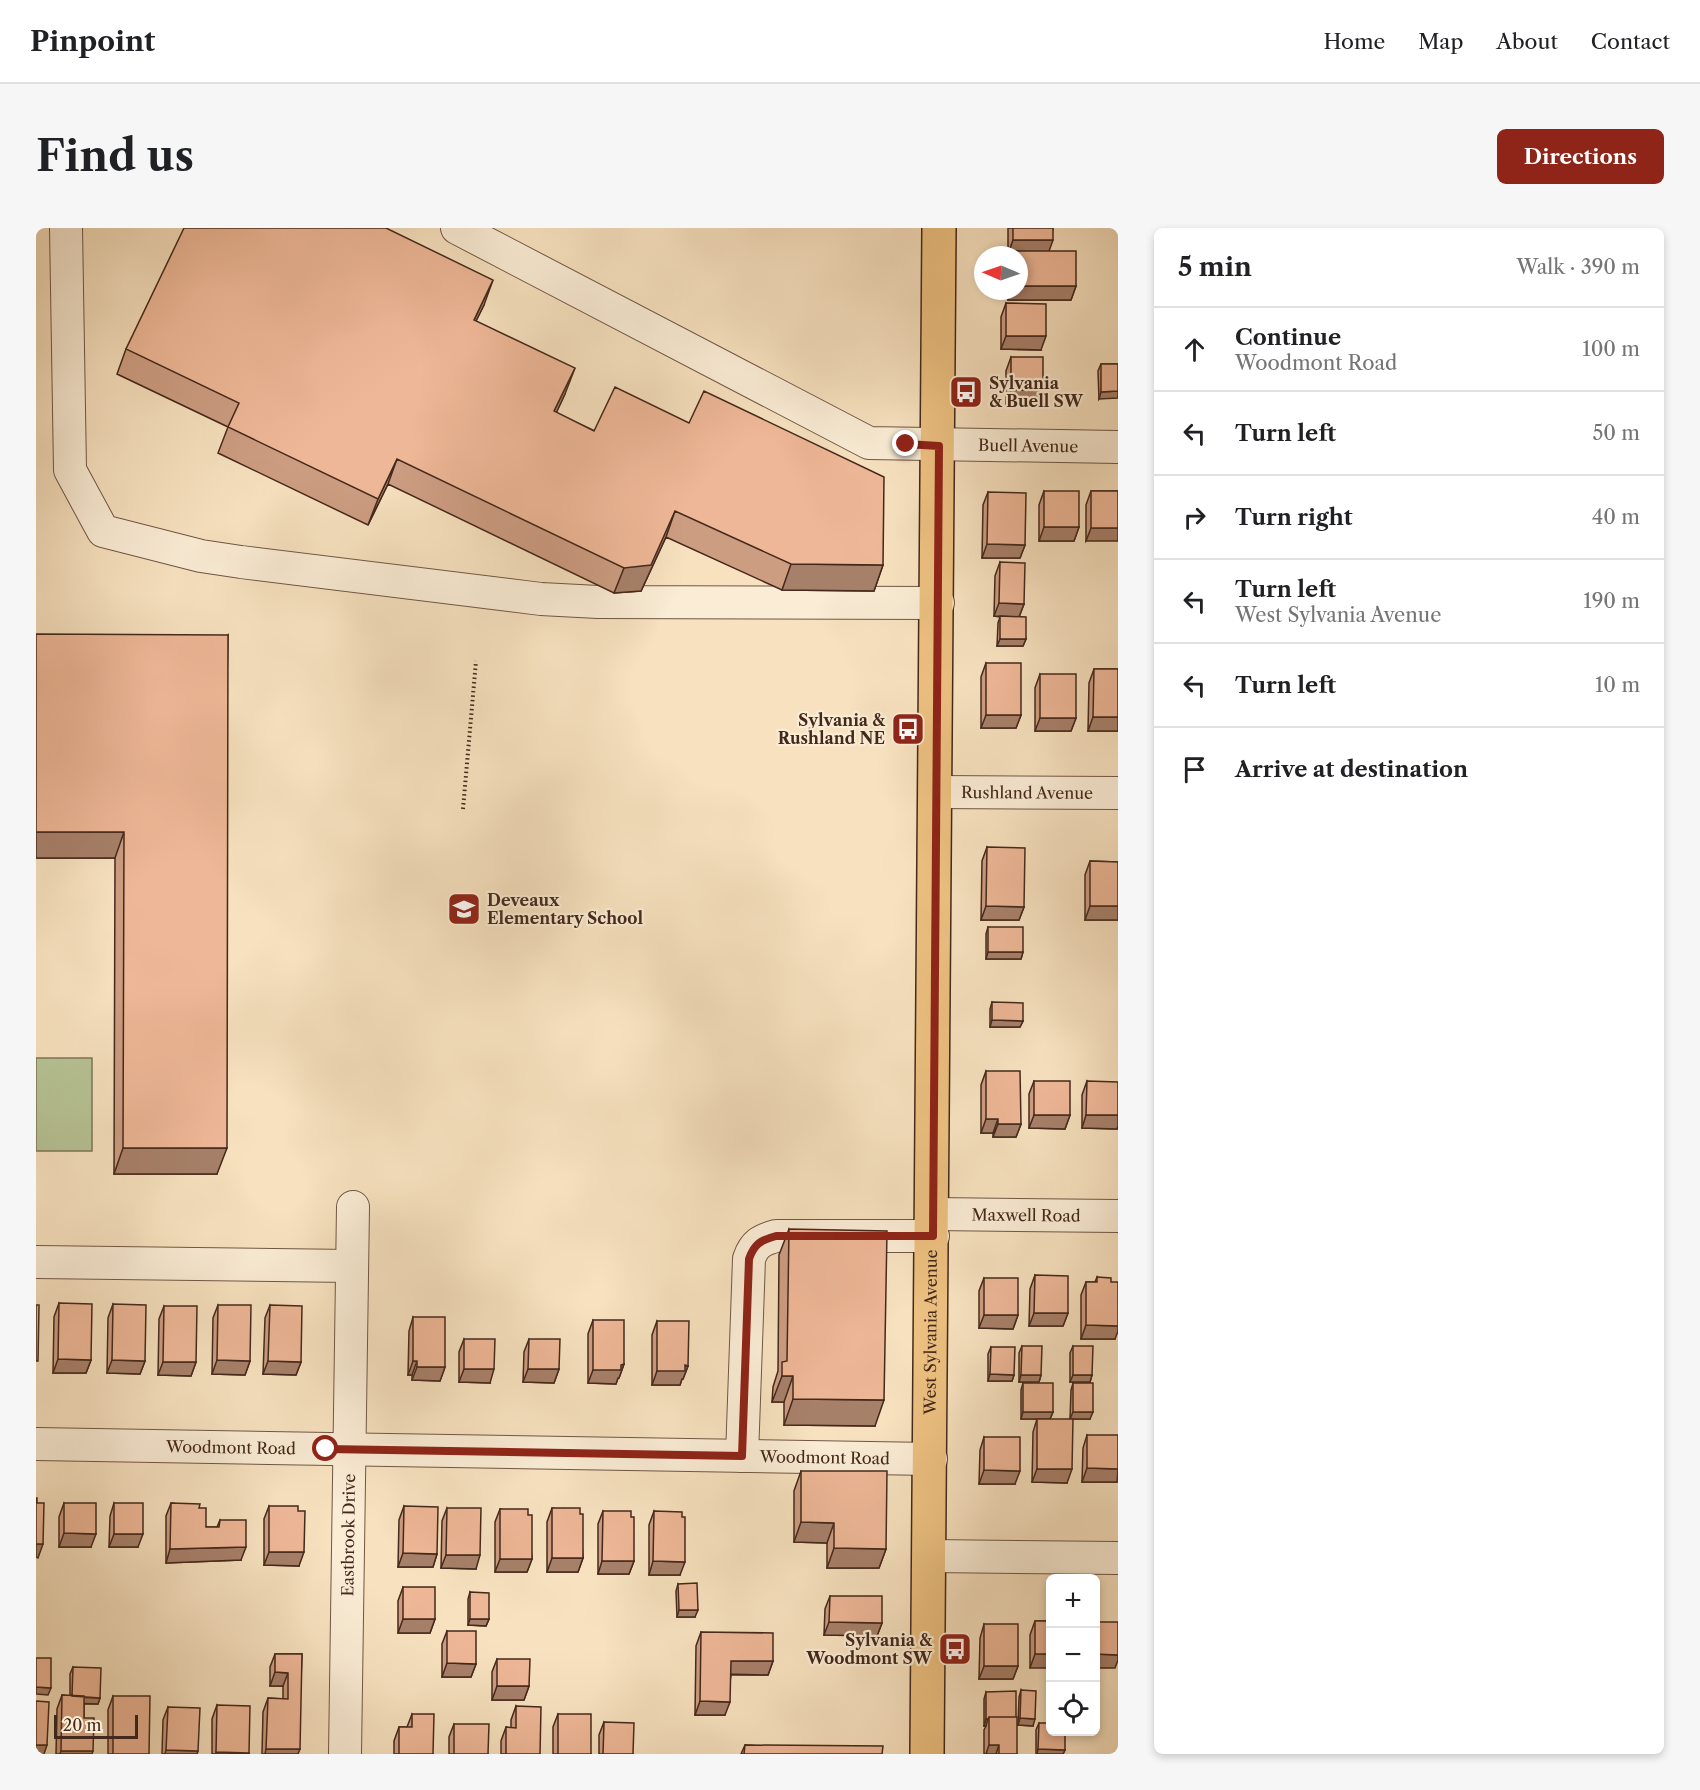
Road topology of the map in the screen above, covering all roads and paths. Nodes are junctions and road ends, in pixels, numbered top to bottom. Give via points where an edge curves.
1 (66, 228) edge
2 (457, 228) edge
3 (939, 228) edge
4 (939, 446) junction
5 (1118, 447) edge
6 (938, 603) junction
7 (476, 661) dead end
8 (936, 792) junction
9 (1118, 793) edge
10 (463, 809) dead end
11 (353, 1207) dead end
12 (1118, 1216) edge
13 (933, 1225) junction
14 (36, 1262) edge
15 (352, 1266) junction
16 (36, 1444) edge
17 (350, 1449) junction
18 (742, 1456) junction
19 (930, 1459) junction
20 (930, 1556) junction
21 (1118, 1558) edge
22 (345, 1754) edge
23 (927, 1754) edge

1 - 6 street via 70,470 103,531 211,557 541,599
2 - 4 street, Buell Avenue via 869,443
3 - 4 main road, West Sylvania Avenue
4 - 5 street, Buell Avenue
4 - 6 main road, West Sylvania Avenue
6 - 8 main road, West Sylvania Avenue
7 - 10 path
8 - 9 street, Rushland Avenue
8 - 13 main road, West Sylvania Avenue
11 - 15 street, Eastbrook Drive
12 - 13 street, Maxwell Road
13 - 18 street, Maxwell Road via 776,1236 762,1239 753,1249 749,1259
13 - 19 main road, West Sylvania Avenue
14 - 15 street
15 - 17 street, Eastbrook Drive
16 - 17 street, Woodmont Road
17 - 18 street, Woodmont Road
17 - 22 street, Eastbrook Drive
18 - 19 street, Woodmont Road
19 - 20 main road, West Sylvania Avenue
20 - 21 street
20 - 23 main road, West Sylvania Avenue

